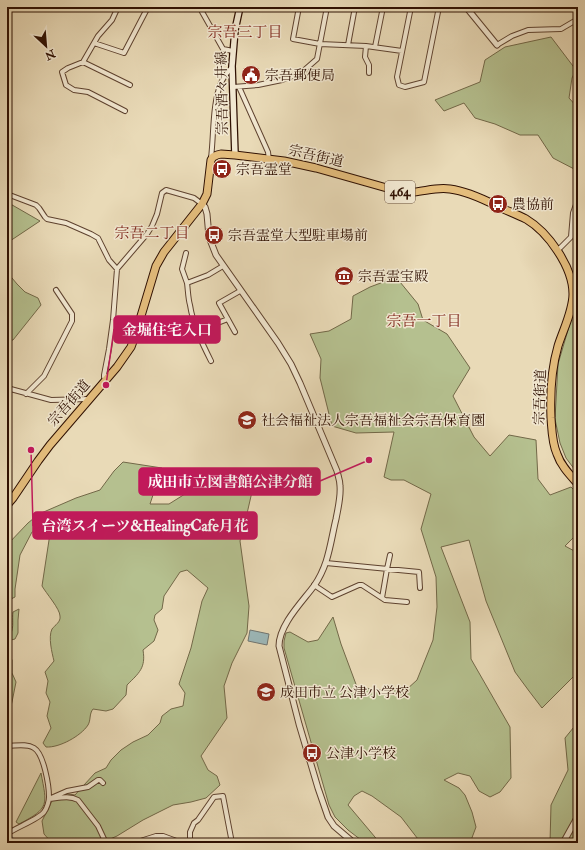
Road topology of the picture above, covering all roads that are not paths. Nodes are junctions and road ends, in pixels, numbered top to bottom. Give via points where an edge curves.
1 (118, 7) edge
2 (148, 7) edge
3 (196, 7) edge
4 (240, 7) edge
5 (299, 7) edge
6 (327, 7) edge
7 (355, 7) edge
8 (383, 7) edge
9 (411, 7) edge
10 (439, 7) edge
11 (466, 7) edge
12 (578, 19) edge
13 (94, 42) junction
14 (320, 44) junction
15 (348, 45) junction
16 (497, 45) joint
17 (366, 46) junction
18 (375, 47) junction
19 (233, 51) junction
20 (402, 51) junction
21 (83, 62) junction
22 (232, 66) junction
23 (369, 73) dead end
24 (130, 84) dead end
25 (236, 87) junction
26 (125, 111) dead end
27 (235, 155) junction
28 (211, 160) junction
29 (270, 160) junction
30 (7, 194) edge
31 (578, 199) edge
32 (202, 204) junction
33 (557, 251) junction
34 (186, 253) dead end
35 (223, 266) junction
36 (117, 269) junction
37 (187, 283) junction
38 (575, 283) edge
39 (56, 290) dead end
40 (240, 291) junction
41 (228, 319) junction
42 (197, 331) junction
43 (235, 332) dead end
44 (210, 361) dead end
45 (106, 378) junction
46 (7, 388) edge
47 (26, 394) junction
48 (90, 399) junction
49 (578, 484) edge
50 (7, 505) edge
51 (390, 555) dead end
52 (326, 563) junction
53 (387, 569) junction
54 (314, 585) junction
55 (420, 588) dead end
56 (382, 598) junction
57 (407, 602) dead end
58 (7, 746) edge
59 (103, 783) dead end
60 (49, 799) junction
61 (578, 816) edge
62 (7, 834) edge
63 (107, 843) edge
64 (134, 843) edge
65 (182, 843) edge
66 (190, 843) edge
67 (232, 843) edge
68 (354, 843) edge
69 (563, 843) edge

1 - 13 street via 112,20
2 - 13 street via 124,53
3 - 19 street via 201,10 223,49
4 - 19 main road, 宗吾酒々井線
5 - 14 street via 293,40
6 - 14 street
7 - 15 street
8 - 18 street
9 - 20 street
10 - 20 street via 424,82 405,87 399,85 397,77
11 - 16 street
12 - 16 street via 561,29 528,30
13 - 21 street
14 - 15 street
14 - 25 street via 317,59 301,72 282,80
15 - 17 street
17 - 18 street
17 - 23 street via 365,57
18 - 20 street
19 - 22 main road, 宗吾酒々井線
21 - 24 street
21 - 26 street via 62,72 66,85 74,90 88,92
22 - 25 main road, 宗吾酒々井線
22 - 28 street via 221,83 216,103
25 - 27 main road, 宗吾酒々井線
25 - 29 street
27 - 28 highway, 宗吾街道 / 464 via 217,155
27 - 29 highway, 宗吾街道 / 464
28 - 32 highway, 宗吾街道
29 - 33 highway, 宗吾街道 / 464 via 316,168 401,192 439,188 458,190 484,199 526,220 548,238
30 - 36 street via 36,205 48,219 66,223 98,238 109,260
31 - 33 street via 573,213 571,237
32 - 35 street via 207,214 209,238
32 - 36 street via 194,198 166,190 162,193 152,226
32 - 45 highway, 宗吾街道 via 156,266 131,347
33 - 38 highway, 宗吾街道 / 464
34 - 37 street via 182,269
35 - 37 street
35 - 40 street
36 - 45 street via 104,375
37 - 42 street
38 - 49 highway, 宗吾街道 / 464 via 571,310 553,369 551,412 557,455
39 - 47 street via 72,314 72,321 44,376
40 - 41 street via 219,303
40 - 52 street via 291,364 337,471 340,496
41 - 42 street
41 - 43 street
42 - 44 street
45 - 48 highway, 宗吾街道
46 - 47 street
47 - 48 street via 51,400
48 - 50 highway, 宗吾街道 via 50,445
51 - 53 street
52 - 53 street
52 - 54 street
53 - 55 street via 419,572
53 - 56 street
54 - 56 street via 332,597 362,585
54 - 68 street via 282,630 279,646 323,805 334,826
56 - 57 street
58 - 60 street via 25,745 39,752 43,761
59 - 60 street via 98,780 88,787 67,791
60 - 62 street via 44,812
60 - 63 street via 69,797 78,800 98,826
61 - 69 street
64 - 65 street via 156,836
66 - 67 street via 190,832 194,823 214,797 223,796

